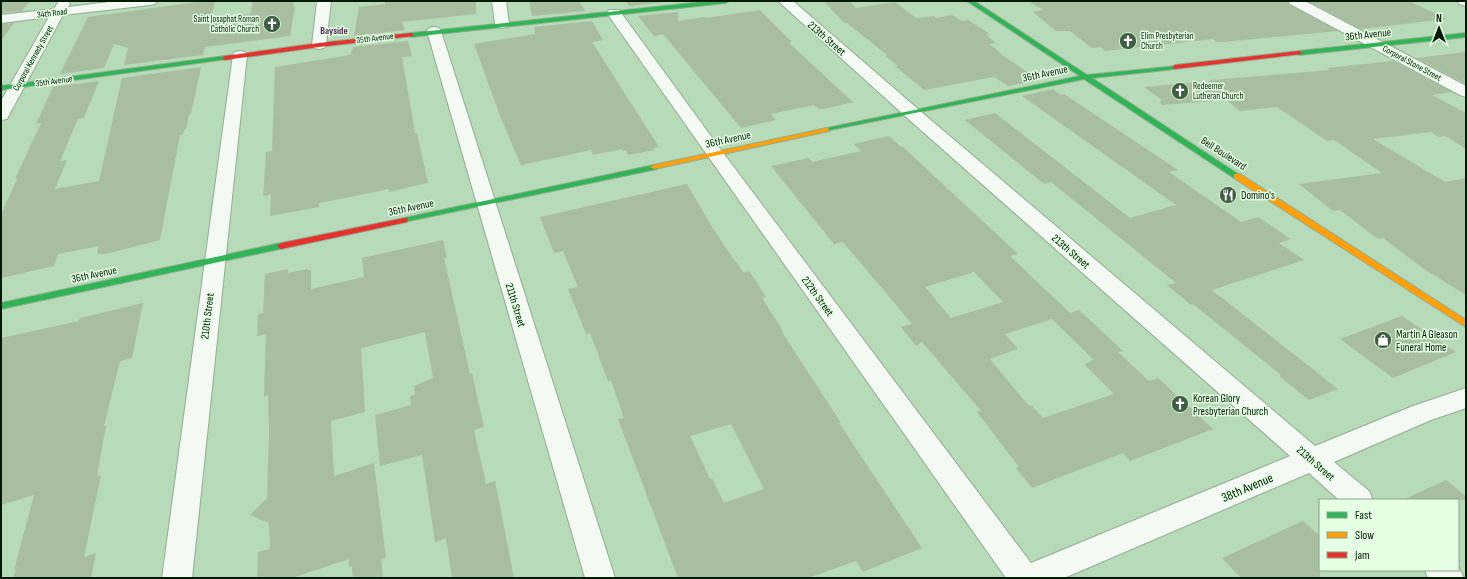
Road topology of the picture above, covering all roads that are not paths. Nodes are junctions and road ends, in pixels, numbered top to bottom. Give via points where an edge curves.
1 (150, 1) edge
2 (324, 1) edge
3 (498, 1) edge
4 (726, 1) edge
5 (785, 1) edge
6 (970, 1) edge
7 (1295, 1) edge
8 (62, 7) edge
9 (614, 12) junction
10 (1, 19) edge
11 (502, 24) junction
12 (434, 31) junction
13 (1466, 35) edge
14 (318, 45) junction
15 (1378, 45) junction
16 (240, 55) junction
17 (1084, 77) junction
18 (9, 87) edge
19 (1466, 92) edge
20 (911, 112) junction
21 (1, 115) edge
22 (715, 154) junction
23 (485, 203) junction
24 (214, 261) junction
25 (1, 306) edge
26 (1466, 324) edge
27 (1466, 398) edge
28 (1312, 459) junction
29 (1358, 499) edge
30 (1441, 571) edge
31 (177, 578) edge
32 (600, 578) edge
33 (1024, 578) edge
34 (1030, 578) edge
35 (1449, 578) edge

1 - 8 street, 34th Road
2 - 14 street
3 - 11 street
4 - 9 street, 35th Avenue
5 - 20 street, 213th Street
6 - 17 street, Bell Boulevard
7 - 15 street, Corporal Stone Street
8 - 10 street, 34th Road
8 - 18 street, Corporal Kennedy Street
9 - 11 street, 35th Avenue
9 - 22 street, 212th Street
11 - 12 street, 35th Avenue
12 - 14 street, 35th Avenue
12 - 23 street, 211th Street
13 - 15 street, 36th Avenue
14 - 16 street, 35th Avenue
15 - 17 street, 36th Avenue
15 - 19 street, Corporal Stone Street
16 - 18 street, 35th Avenue
16 - 24 street, 210th Street
17 - 20 street, 36th Avenue
17 - 26 street, Bell Boulevard
18 - 21 street, Corporal Kennedy Street
20 - 22 street, 36th Avenue
20 - 28 street, 213th Street
22 - 23 street, 36th Avenue
22 - 33 street, 212th Street
23 - 24 street, 36th Avenue
23 - 32 street, 211th Street
24 - 25 street, 36th Avenue
24 - 31 street, 210th Street
27 - 28 street, 38th Avenue via 1422,413
28 - 29 street, 213th Street
28 - 34 street, 38th Avenue
30 - 35 street

